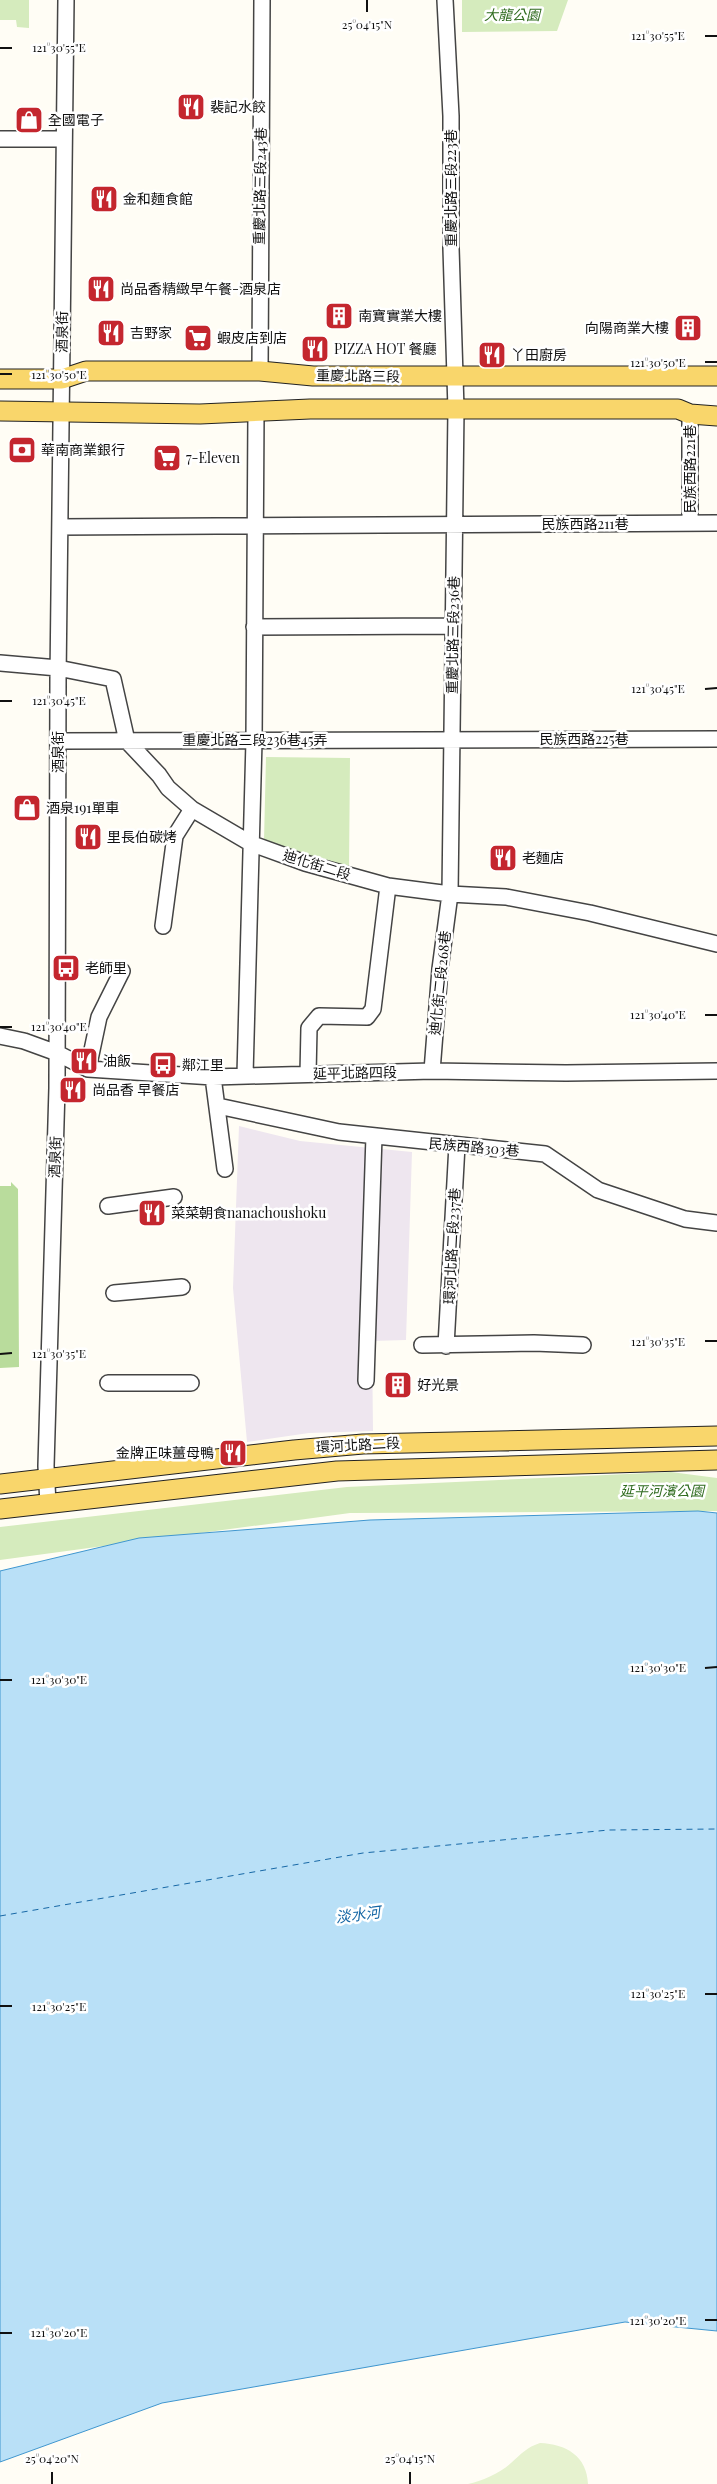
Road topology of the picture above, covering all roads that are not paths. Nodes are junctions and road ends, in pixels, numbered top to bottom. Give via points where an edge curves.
1 (66, 0) edge
2 (262, 0) edge
3 (446, 0) edge
4 (0, 139) edge
5 (64, 139) junction
6 (260, 371) junction
7 (717, 376) edge
8 (454, 377) junction
9 (0, 379) edge
10 (62, 379) junction
11 (456, 409) junction
12 (0, 411) edge
13 (61, 412) junction
14 (256, 412) junction
15 (690, 414) junction
16 (717, 416) edge
17 (690, 523) junction
18 (717, 523) edge
19 (255, 525) junction
20 (454, 525) junction
21 (60, 527) junction
22 (453, 626) junction
23 (254, 627) junction
24 (0, 663) edge
25 (58, 668) junction
26 (452, 739) junction
27 (717, 739) edge
28 (254, 740) junction
29 (58, 741) junction
30 (127, 741) junction
31 (192, 809) junction
32 (250, 843) junction
33 (388, 886) junction
34 (450, 894) junction
35 (163, 926) dead end
36 (717, 944) edge
37 (122, 971) dead end
38 (0, 1036) edge
39 (57, 1053) junction
40 (88, 1069) junction
41 (432, 1071) junction
42 (717, 1071) edge
43 (308, 1074) junction
44 (245, 1075) junction
45 (214, 1077) junction
46 (218, 1106) junction
47 (374, 1136) junction
48 (458, 1145) junction
49 (225, 1169) dead end
50 (174, 1197) dead end
51 (108, 1206) dead end
52 (717, 1223) edge
53 (182, 1288) dead end
54 (114, 1293) dead end
55 (422, 1345) dead end
56 (583, 1345) dead end
57 (446, 1346) junction
58 (366, 1381) dead end
59 (108, 1383) dead end
60 (191, 1383) dead end
61 (717, 1436) edge
62 (717, 1460) edge
63 (47, 1478) junction
64 (0, 1484) edge
65 (48, 1504) junction
66 (0, 1509) edge

1 - 5 street, 酒泉街
2 - 6 street, 重慶北路三段243巷
3 - 8 street, 重慶北路三段223巷 via 451,116
4 - 5 street
5 - 10 street, 酒泉街
6 - 8 main road, 重慶北路三段 via 314,376
6 - 10 main road, 重慶北路三段 via 86,371
7 - 8 main road, 重慶北路三段
8 - 11 street, 重慶北路三段236巷
9 - 10 main road, 重慶北路三段
10 - 13 street, 酒泉街
11 - 14 main road
11 - 15 main road via 678,409
11 - 20 street, 重慶北路三段236巷
12 - 13 main road
13 - 14 main road
13 - 21 street, 酒泉街
14 - 19 street
15 - 16 main road
15 - 17 street, 民族西路221巷
17 - 18 street, 民族西路211巷
17 - 20 street, 民族西路211巷
19 - 20 street, 民族西路211巷
19 - 21 street, 民族西路211巷
19 - 23 street
20 - 22 street, 重慶北路三段236巷
21 - 25 street, 酒泉街
22 - 23 street
22 - 26 street, 重慶北路三段236巷
23 - 28 street
24 - 25 street
25 - 29 street, 酒泉街
25 - 30 street via 113,679
26 - 27 street, 民族西路225巷
26 - 28 street, 重慶北路三段236巷45弄
26 - 34 street, 重慶北路三段236巷
28 - 30 street, 重慶北路三段236巷45弄
28 - 32 street
29 - 30 street, 重慶北路三段236巷45弄
29 - 39 street, 酒泉街
30 - 31 street, 迪化街二段 via 168,788
31 - 32 street, 迪化街二段
31 - 35 street via 176,836
32 - 33 street, 迪化街二段 via 305,863
32 - 44 street
33 - 34 street, 迪化街二段
33 - 43 street via 373,1009 367,1017 319,1016 309,1028
34 - 36 street, 迪化街二段 via 506,897 590,913
34 - 41 street, 迪化街二段268巷
37 - 40 street via 99,1017
38 - 39 street, 延平北路四段
39 - 40 street, 延平北路四段
39 - 63 street, 酒泉街
40 - 45 street, 延平北路四段
41 - 42 street, 延平北路四段
41 - 43 street, 延平北路四段
43 - 44 street, 延平北路四段
44 - 45 street, 延平北路四段
45 - 46 street
46 - 47 street, 民族西路303巷 via 323,1129
46 - 49 street
47 - 48 street, 民族西路303巷
47 - 58 street
48 - 52 street, 民族西路303巷 via 545,1154 598,1190 685,1218
48 - 57 street, 環河北路二段237巷
50 - 51 street
53 - 54 street
55 - 57 street
56 - 57 street
59 - 60 street
61 - 63 main road, 環河北路二段 via 363,1444
62 - 65 main road, 環河北路二段 via 337,1471
63 - 64 main road, 環河北路二段
63 - 65 street, 酒泉街
65 - 66 main road, 環河北路二段

